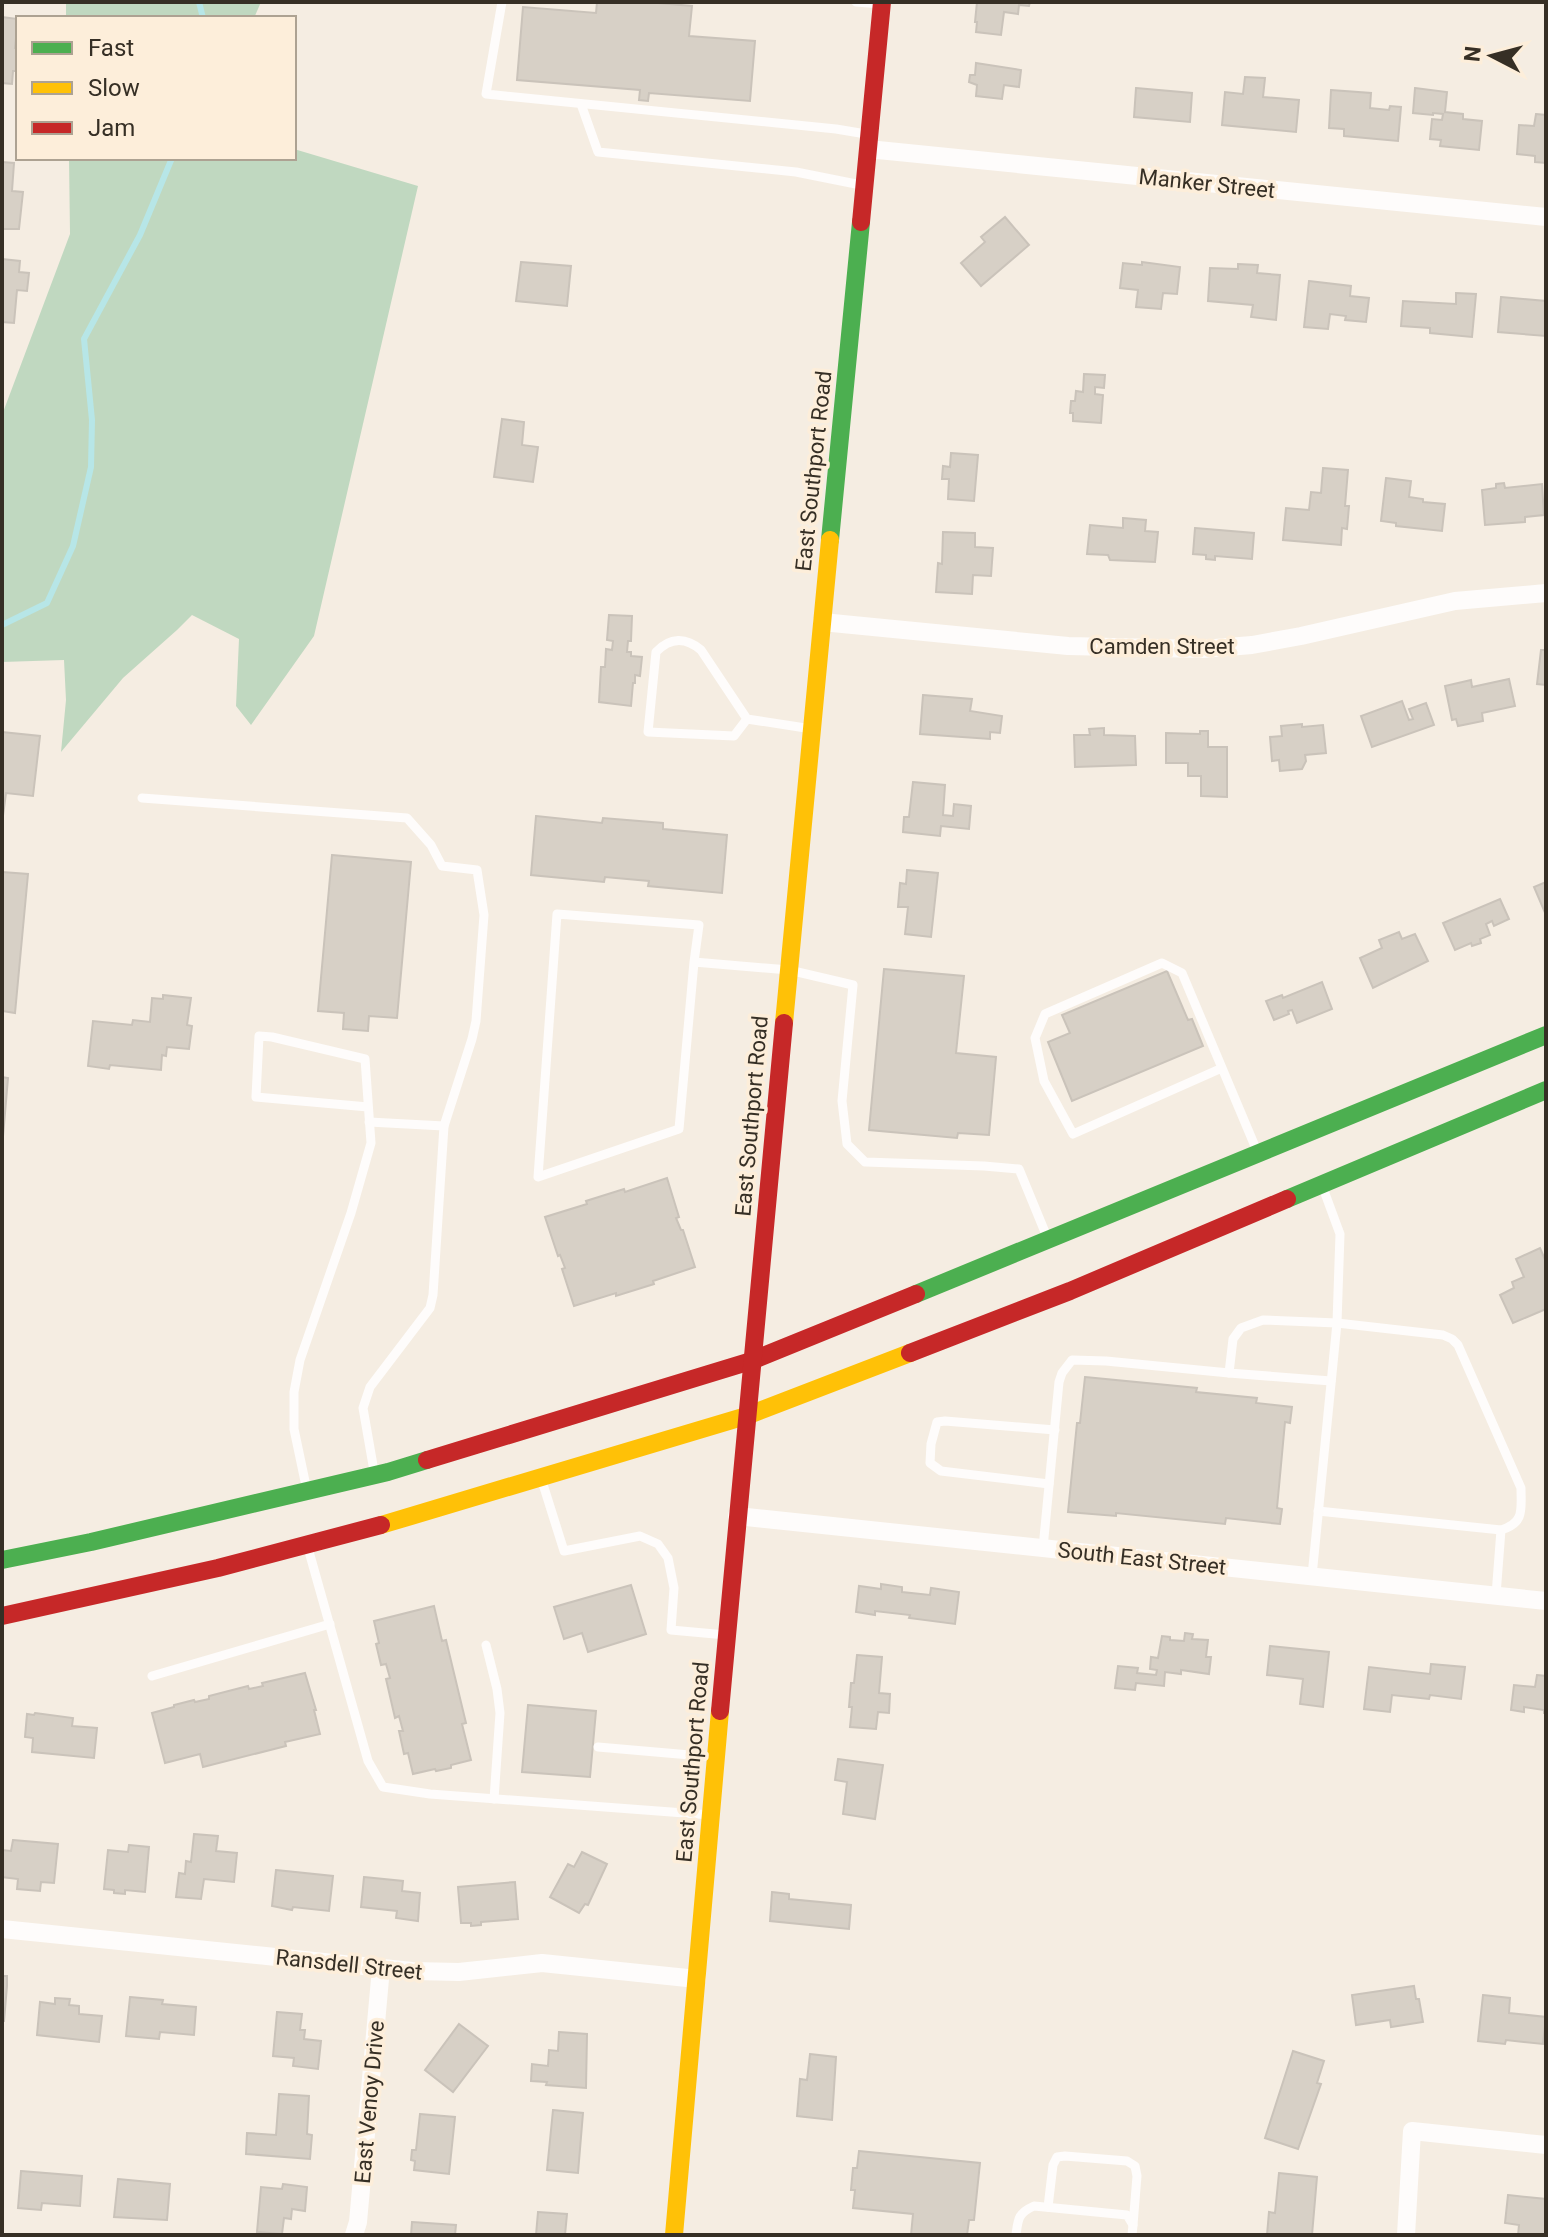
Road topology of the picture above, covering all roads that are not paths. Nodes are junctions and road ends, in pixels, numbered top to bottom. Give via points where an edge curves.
1 (502, 2) edge
2 (856, 2) edge
3 (882, 3) edge
4 (581, 104) junction
5 (869, 142) junction
6 (865, 185) junction
7 (1546, 217) edge
8 (1546, 593) edge
9 (822, 622) junction
10 (747, 719) junction
11 (812, 729) junction
12 (142, 798) dead end
13 (694, 962) junction
14 (789, 970) junction
15 (1546, 1035) edge
16 (1222, 1068) junction
17 (1546, 1090) edge
18 (368, 1107) junction
19 (369, 1122) junction
20 (444, 1126) junction
21 (1258, 1154) junction
22 (1322, 1184) junction
23 (1048, 1240) junction
24 (1337, 1323) junction
25 (751, 1361) junction
26 (1229, 1373) junction
27 (1331, 1381) junction
28 (746, 1416) junction
29 (1055, 1430) junction
30 (375, 1474) junction
31 (540, 1477) junction
32 (1049, 1484) junction
33 (306, 1489) junction
34 (1318, 1511) junction
35 (737, 1516) junction
36 (1501, 1530) junction
37 (307, 1545) junction
38 (1043, 1548) junction
39 (2, 1560) edge
40 (1312, 1576) junction
41 (1496, 1595) junction
42 (1546, 1601) edge
43 (2, 1616) edge
44 (330, 1624) junction
45 (726, 1635) junction
46 (486, 1645) dead end
47 (152, 1676) dead end
48 (598, 1747) dead end
49 (716, 1757) junction
50 (494, 1799) junction
51 (712, 1815) junction
52 (2, 1929) edge
53 (381, 1968) junction
54 (697, 1979) junction
55 (1546, 2145) edge
56 (1048, 2207) junction
57 (1133, 2230) edge
58 (354, 2235) edge
59 (674, 2235) edge
60 (1016, 2235) edge
61 (1406, 2235) edge

1 - 4 lane via 486,94
2 - 3 lane
3 - 5 main road, East Southport Road
4 - 5 lane via 836,129
4 - 6 lane via 598,152 796,172
5 - 6 main road, East Southport Road
5 - 7 street, Manker Street
6 - 9 main road, East Southport Road
8 - 9 street, Camden Street via 1455,601 1301,636 1203,649 1068,646
9 - 11 main road, East Southport Road
10 - 10 lane via 693,643 664,643 656,652 648,732 734,736
10 - 11 lane
11 - 14 main road, East Southport Road
12 - 20 lane via 407,818 442,866 477,870 484,915 476,1021
13 - 13 lane via 699,925 557,914 538,1177 679,1129
13 - 14 lane
14 - 23 lane via 853,985 842,1101 847,1144 865,1162 1019,1169
14 - 25 main road, East Southport Road
15 - 21 main road
16 - 16 lane via 1182,973 1162,963 1045,1014 1035,1038 1044,1081 1073,1134
16 - 21 lane
17 - 22 main road
18 - 18 lane via 365,1059 259,1036 256,1097
18 - 19 lane
19 - 20 lane
19 - 33 lane via 371,1143 294,1392 294,1429
20 - 30 lane via 430,1308 370,1387 363,1408
21 - 23 main road
22 - 24 lane via 1340,1234
22 - 28 main road via 1070,1291
23 - 25 main road
24 - 26 lane via 1263,1320 1241,1328 1233,1339
24 - 27 lane
24 - 36 lane via 1443,1335 1458,1345 1521,1488 1519,1519
25 - 28 main road, East Southport Road
25 - 30 main road
26 - 27 lane
26 - 29 lane via 1072,1360 1062,1373
27 - 34 lane
28 - 31 main road
28 - 35 main road, East Southport Road
29 - 32 lane
29 - 32 lane via 945,1421 937,1422 931,1444 930,1463 941,1471
30 - 33 main road
31 - 37 main road
31 - 45 lane via 564,1551 640,1536 658,1544 668,1558 674,1588 671,1630
32 - 38 lane
33 - 39 main road
34 - 36 lane
34 - 40 lane
35 - 38 street, South East Street
35 - 45 main road, East Southport Road
36 - 41 lane
37 - 43 main road
37 - 44 lane
38 - 40 street, South East Street
40 - 41 street, South East Street
41 - 42 street, South East Street
44 - 47 lane
44 - 50 lane via 368,1761 383,1787
45 - 49 main road, East Southport Road
46 - 50 lane via 500,1713
48 - 49 lane
49 - 51 main road, East Southport Road
50 - 51 lane
51 - 54 main road, East Southport Road
52 - 53 street, Ransdell Street
53 - 54 street, Ransdell Street via 459,1972 542,1963
53 - 58 street, East Venoy Drive
54 - 59 main road, East Southport Road
55 - 61 street via 1412,2131
56 - 57 lane via 1127,2215
56 - 57 lane via 1057,2157 1127,2161 1137,2176
56 - 60 lane via 1024,2210

